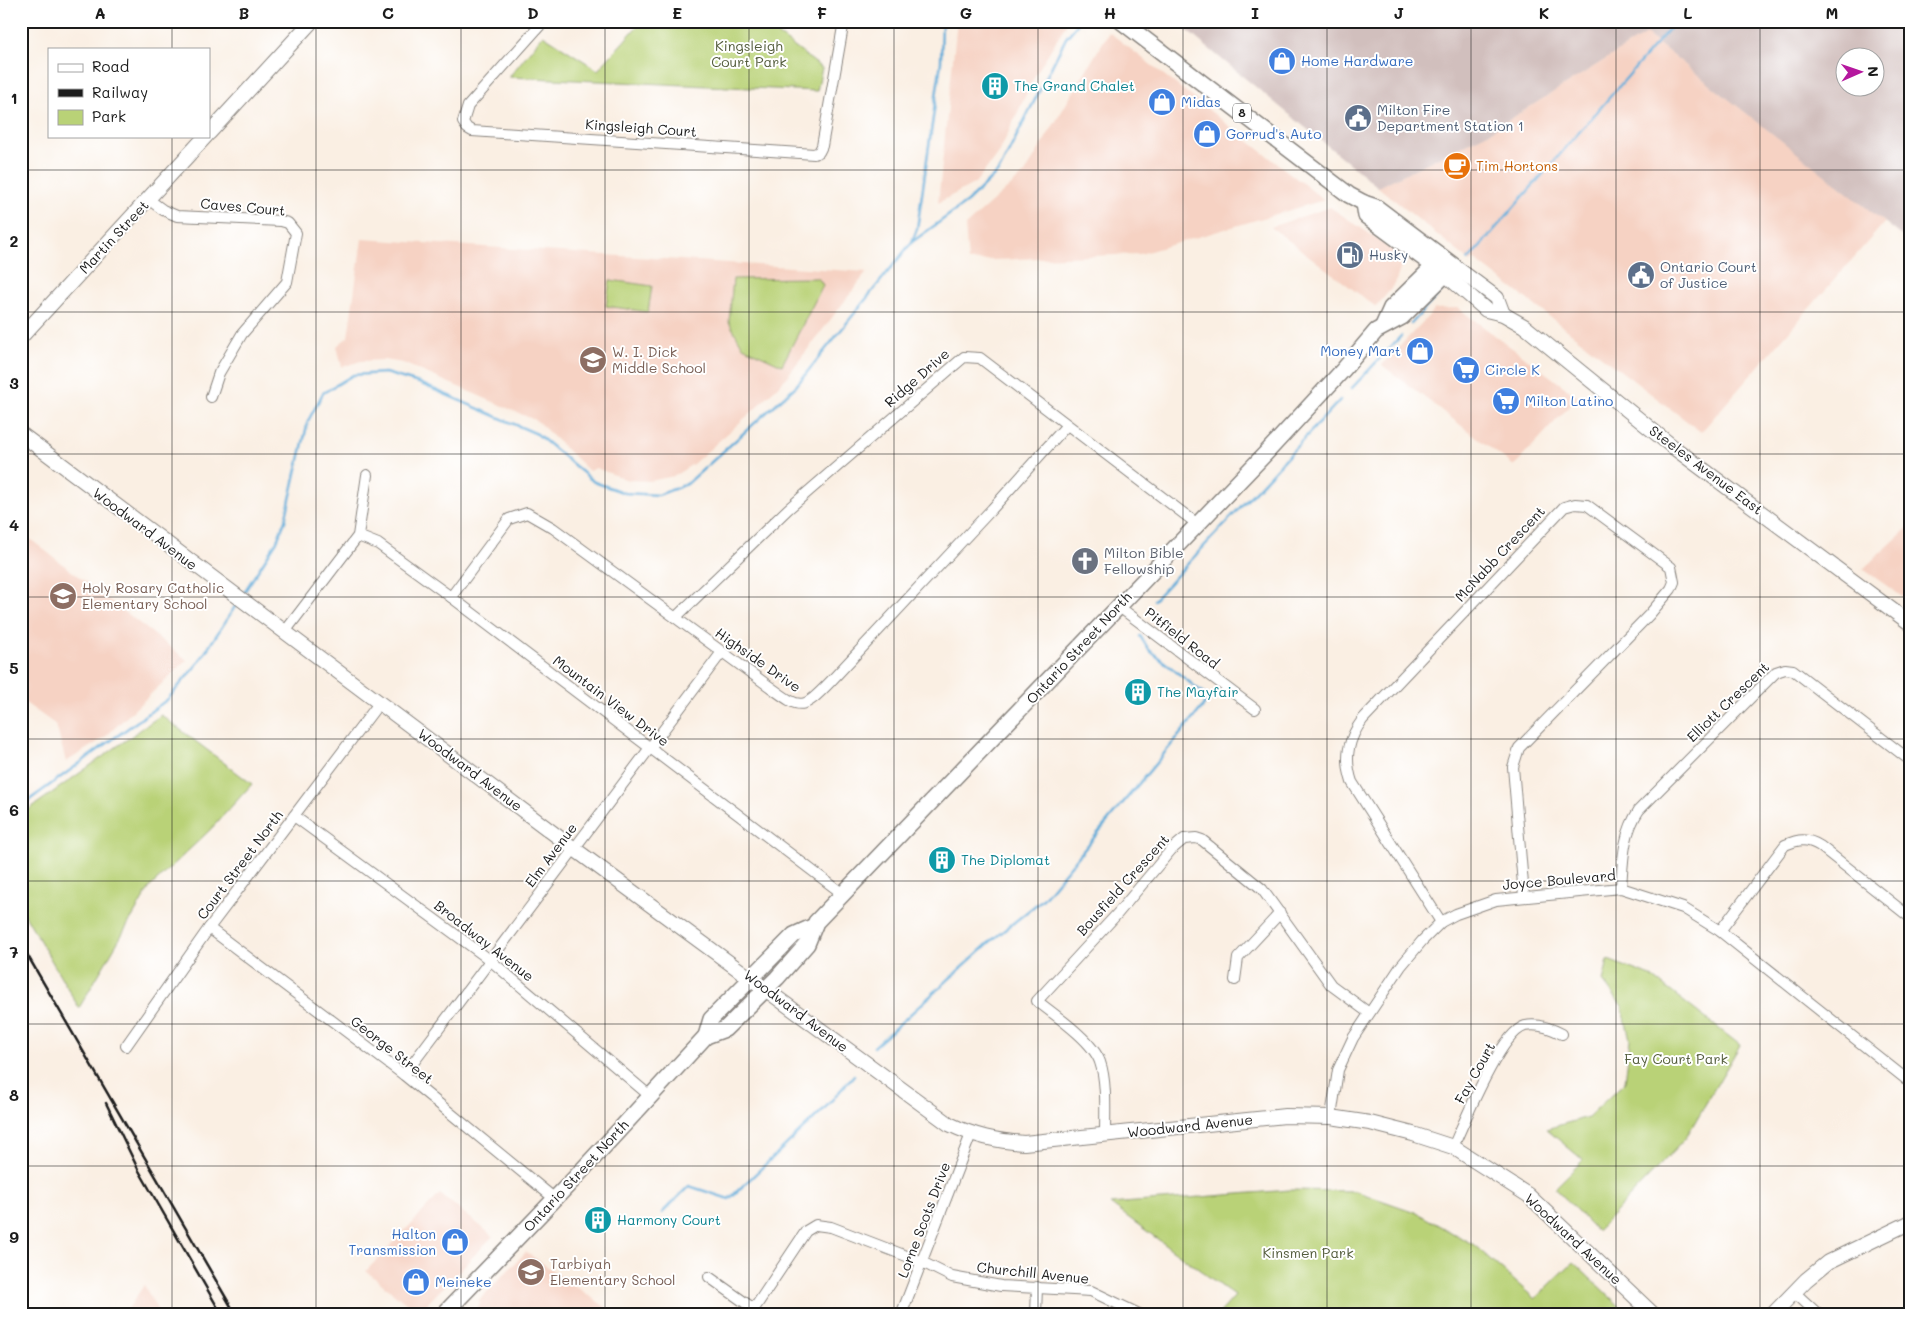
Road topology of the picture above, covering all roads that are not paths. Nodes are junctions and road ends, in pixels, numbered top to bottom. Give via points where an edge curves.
1 (312, 21) edge
2 (544, 21) edge
3 (844, 21) edge
4 (1121, 21) edge
5 (210, 133) edge
6 (205, 138) edge
7 (148, 199) junction
8 (1444, 265) junction
9 (21, 337) edge
10 (211, 396) dead end
11 (1067, 425) junction
12 (21, 434) edge
13 (366, 475) dead end
14 (1196, 523) junction
15 (358, 536) junction
16 (451, 597) junction
17 (1118, 606) junction
18 (676, 617) junction
19 (1911, 624) edge
20 (284, 633) junction
21 (722, 652) junction
22 (380, 702) junction
23 (1255, 709) dead end
24 (649, 748) junction
25 (1911, 761) edge
26 (294, 816) junction
27 (573, 848) junction
28 (1622, 888) junction
29 (843, 894) junction
30 (1524, 896) junction
31 (1280, 913) junction
32 (1911, 918) edge
33 (1441, 922) junction
34 (814, 926) junction
35 (209, 928) junction
36 (1720, 931) junction
37 (490, 960) junction
38 (752, 978) junction
39 (1235, 980) dead end
40 (766, 989) junction
41 (1368, 1013) junction
42 (1562, 1034) dead end
43 (706, 1036) junction
44 (126, 1046) dead end
45 (404, 1075) junction
46 (1911, 1083) edge
47 (650, 1096) junction
48 (1331, 1117) junction
49 (971, 1134) junction
50 (1105, 1135) junction
51 (1453, 1147) junction
52 (555, 1199) junction
53 (1911, 1222) edge
54 (922, 1262) junction
55 (709, 1277) dead end
56 (1037, 1287) junction
57 (1794, 1292) junction
58 (752, 1312) edge
59 (443, 1315) edge
60 (901, 1315) edge
61 (1036, 1315) edge
62 (1141, 1315) edge
63 (1654, 1315) edge
64 (1772, 1315) edge
65 (1819, 1315) edge

1 - 5 street, Martin Street
2 - 3 street, Kingsleigh Court via 468,106 463,122 467,128 814,154 822,146
4 - 8 main road, Steeles Avenue East / 8 via 1349,195 1364,203 1366,216
6 - 7 street, Martin Street
7 - 9 street, Martin Street
7 - 10 street, Caves Court via 176,216 281,221 288,222 296,233 287,282 242,334 219,374
8 - 14 main road, Ontario Street North via 1402,317 1376,331 1343,370
8 - 19 street, Steeles Avenue East / 8 via 1497,298 1503,314 1524,326 1683,455
11 - 14 street, Ridge Drive
11 - 18 street, Ridge Drive via 980,358 964,356 788,509
11 - 21 street, Highside Drive via 807,704 792,702
12 - 20 street, Woodward Avenue
13 - 15 street
14 - 17 main road, Ontario Street North
15 - 16 street, Mountain View Drive via 378,544
15 - 20 street
16 - 18 street, Highside Drive via 509,519 527,513
16 - 24 street, Mountain View Drive
17 - 23 street, Pitfield Road
17 - 29 main road, Ontario Street North
18 - 21 street, Highside Drive
20 - 22 street, Woodward Avenue
21 - 24 street, Elm Avenue
22 - 26 street, Court Street North
22 - 27 street, Woodward Avenue
24 - 27 street, Elm Avenue
24 - 29 street, Mountain View Drive
25 - 28 street, Elliott Crescent via 1793,670 1776,672 1630,822 1624,840
26 - 35 street, Court Street North
26 - 37 street, Broadway Avenue
27 - 37 street, Elm Avenue
27 - 38 street, Woodward Avenue
28 - 30 street, Joyce Boulevard
28 - 36 street, Joyce Boulevard via 1683,908
29 - 34 main road, Ontario Street North
30 - 33 street, Joyce Boulevard via 1496,900
30 - 33 street, McNabb Crescent via 1513,766 1519,748 1648,615 1674,582 1671,567 1587,505 1564,507 1363,719 1350,742 1348,764 1352,782
31 - 39 street via 1238,958
31 - 41 street, Bousfield Crescent via 1331,985
31 - 50 street, Bousfield Crescent via 1262,889 1211,846 1196,838 1184,839 1037,1002 1061,1019 1100,1061
32 - 36 street via 1820,846 1811,840 1798,840 1786,846
33 - 41 street, Joyce Boulevard via 1401,966
34 - 38 main road, Ontario Street North via 794,935
34 - 40 main road, Ontario Street North via 807,944
35 - 44 street, Court Street North
35 - 45 street, George Street
36 - 46 street, Joyce Boulevard
37 - 45 street, Elm Avenue
37 - 47 street, Broadway Avenue
38 - 40 street, Woodward Avenue
38 - 43 main road, Ontario Street North via 711,1019
40 - 43 main road, Ontario Street North via 725,1029
40 - 49 street, Woodward Avenue via 949,1124
41 - 48 street, Joyce Boulevard via 1338,1070
42 - 51 street, Fay Court via 1553,1029 1525,1026 1512,1035 1482,1083
43 - 47 main road, Ontario Street North
45 - 52 street, George Street
47 - 52 main road, Ontario Street North
48 - 50 street, Woodward Avenue via 1285,1116
48 - 51 street, Woodward Avenue via 1370,1123
49 - 50 street, Woodward Avenue via 996,1141 1024,1143
49 - 54 street, Lorne Scots Drive
51 - 63 street, Woodward Avenue via 1534,1200
52 - 59 main road, Ontario Street North
53 - 57 street via 1828,1262
54 - 56 street, Churchill Avenue via 952,1278 1001,1286
54 - 58 street, Churchill Avenue via 831,1227 816,1225 806,1231
54 - 60 street, Lorne Scots Drive
55 - 58 street
56 - 61 street
56 - 62 street, Churchill Avenue via 1091,1291
57 - 64 street
57 - 65 street

